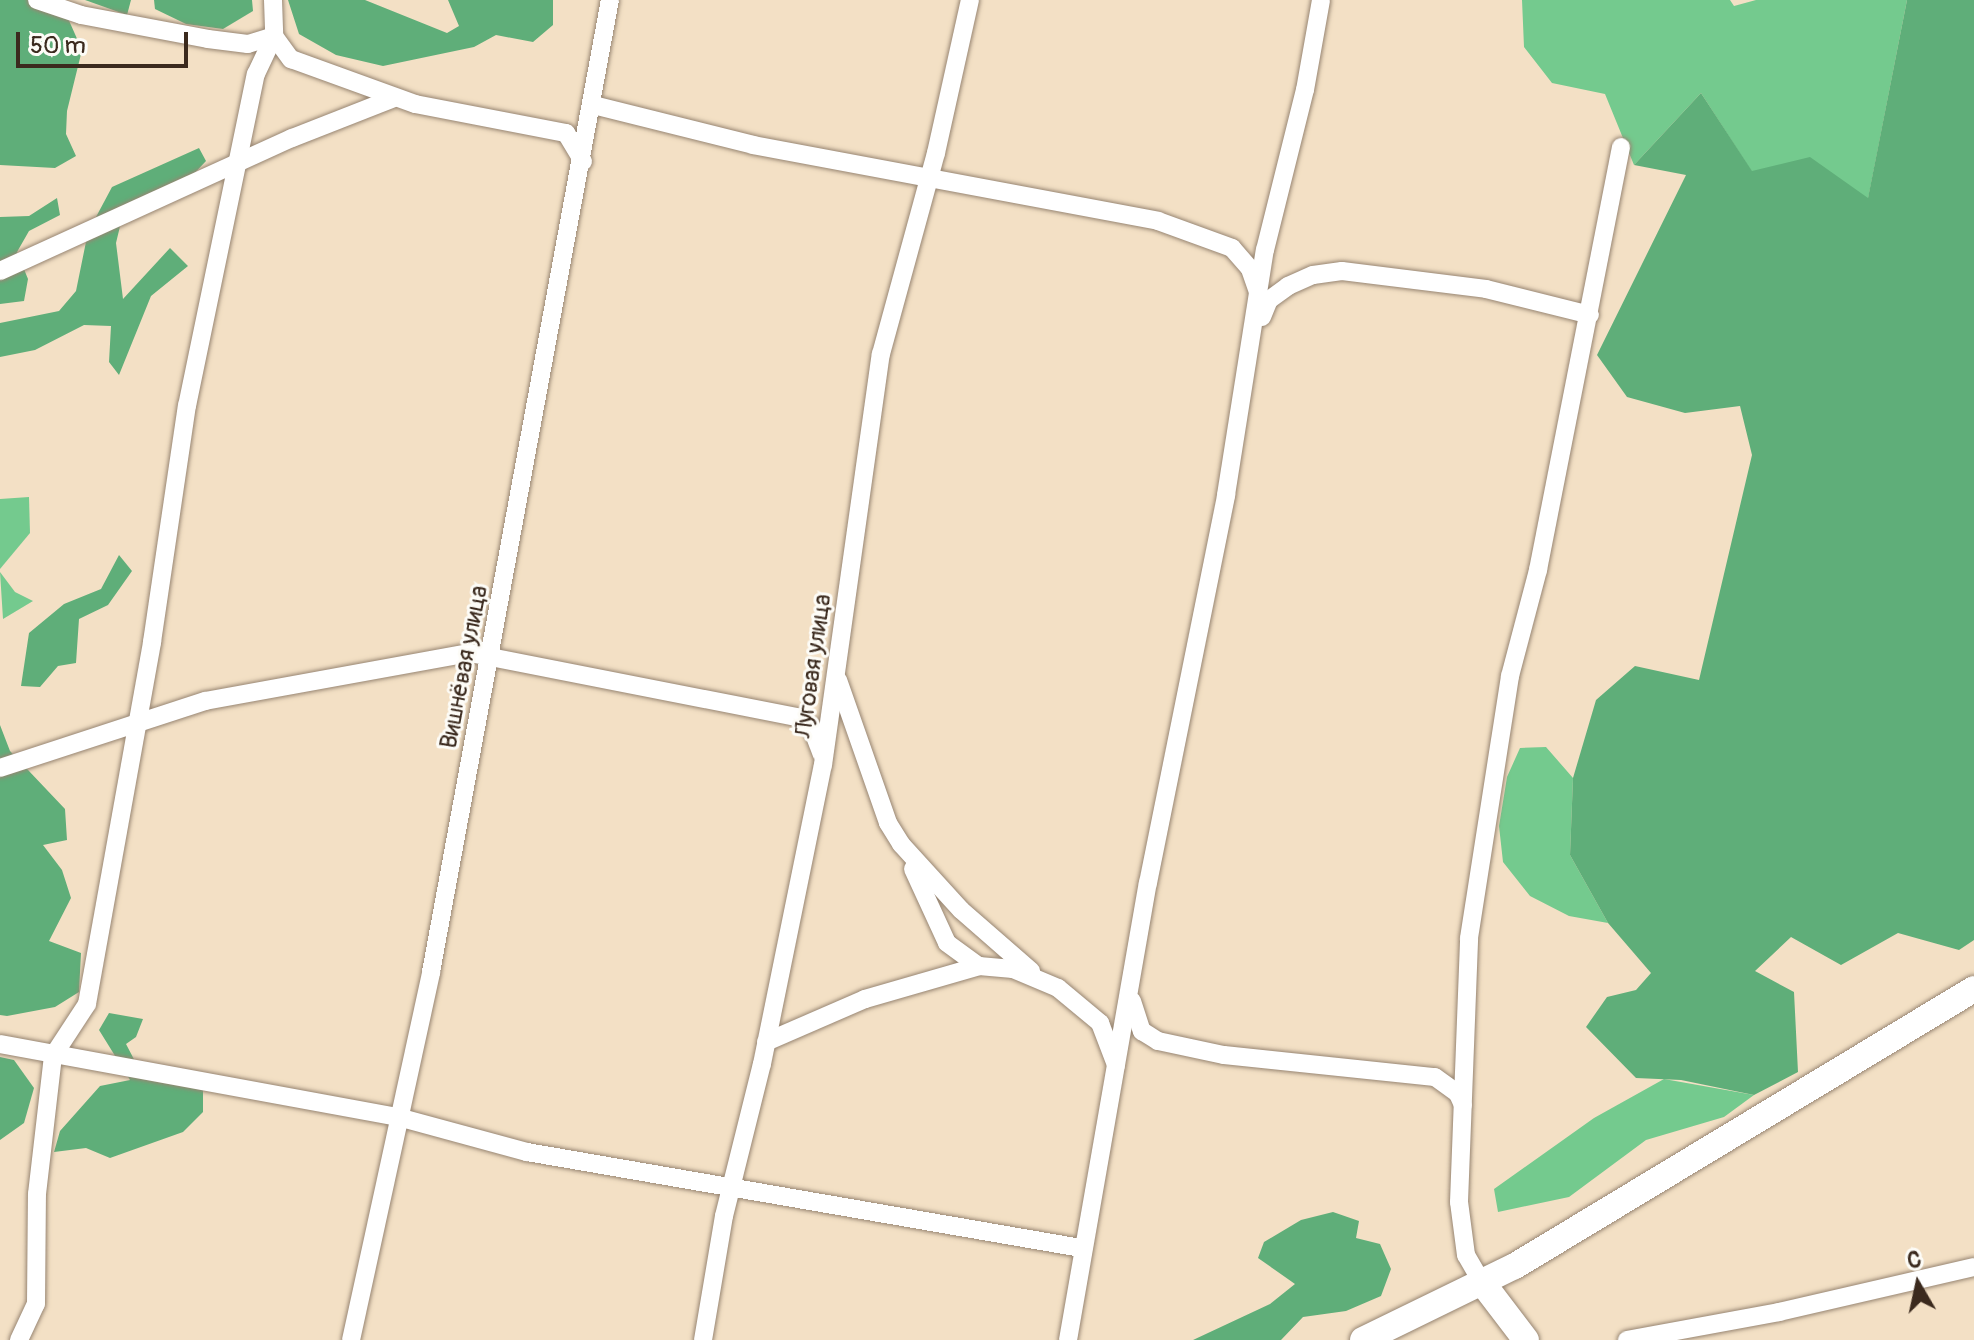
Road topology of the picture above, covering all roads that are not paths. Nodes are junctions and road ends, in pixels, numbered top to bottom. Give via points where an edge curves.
1 (37, 0) edge
2 (273, 0) edge
3 (610, 0) edge
4 (970, 0) edge
5 (1321, 0) edge
6 (274, 36) junction
7 (394, 98) junction
8 (593, 105) junction
9 (1621, 147) dead end
10 (583, 161) junction
11 (238, 164) junction
12 (928, 180) junction
13 (0, 271) edge
14 (1259, 295) junction
15 (1590, 315) junction
16 (1254, 338) junction
17 (491, 655) junction
18 (837, 678) junction
19 (134, 723) junction
20 (823, 765) junction
21 (0, 768) edge
22 (901, 844) junction
23 (979, 966) junction
24 (1043, 980) junction
25 (1130, 982) junction
26 (1974, 989) edge
27 (766, 1042) junction
28 (0, 1044) edge
29 (53, 1056) junction
30 (1118, 1072) junction
31 (1463, 1105) junction
32 (398, 1117) junction
33 (730, 1189) junction
34 (1081, 1248) junction
35 (1974, 1267) edge
36 (1481, 1281) junction
37 (19, 1340) edge
38 (351, 1340) edge
39 (703, 1340) edge
40 (1068, 1340) edge
41 (1363, 1340) edge
42 (1526, 1340) edge
43 (1627, 1340) edge

1 - 6 street via 81,15 208,39 248,44
2 - 6 street
3 - 8 street, Вишнёвая улица
4 - 12 street, Луговая улица
5 - 14 street
6 - 7 street via 291,59
6 - 11 street via 256,74
7 - 10 street via 566,133
7 - 11 street
8 - 10 street, Вишнёвая улица
8 - 12 street
9 - 15 street
10 - 17 street, Вишнёвая улица
11 - 13 street
11 - 19 street via 187,406
12 - 14 street via 1158,221 1210,237 1232,248 1250,269
12 - 18 street, Луговая улица via 881,354
14 - 16 street
15 - 16 street via 1486,289 1342,271 1313,275 1269,300
15 - 31 street via 1527,621 1510,676 1489,797 1469,938
16 - 25 street
17 - 19 street via 429,657 205,701
17 - 20 street via 656,693 796,717 811,726 821,744
17 - 32 street, Вишнёвая улица
18 - 20 street, Луговая улица
18 - 22 street via 888,823
19 - 21 street
19 - 29 street via 87,1004
20 - 27 street, Луговая улица
22 - 23 street via 947,943
22 - 24 street via 961,910
23 - 24 street via 1013,969
23 - 27 street via 865,999
24 - 30 street via 1100,1023
25 - 30 street
25 - 31 street via 1135,1017 1142,1031 1158,1041 1224,1055 1435,1077 1458,1094
26 - 36 street via 1515,1266
27 - 33 street, Луговая улица
28 - 29 street
29 - 32 street
29 - 37 street via 37,1194 36,1304
30 - 34 street
31 - 36 street via 1459,1202 1466,1255
32 - 33 street via 527,1152
32 - 38 street, Вишнёвая улица
33 - 34 street
33 - 39 street, Луговая улица
34 - 40 street
35 - 43 street
36 - 41 street
36 - 42 street

